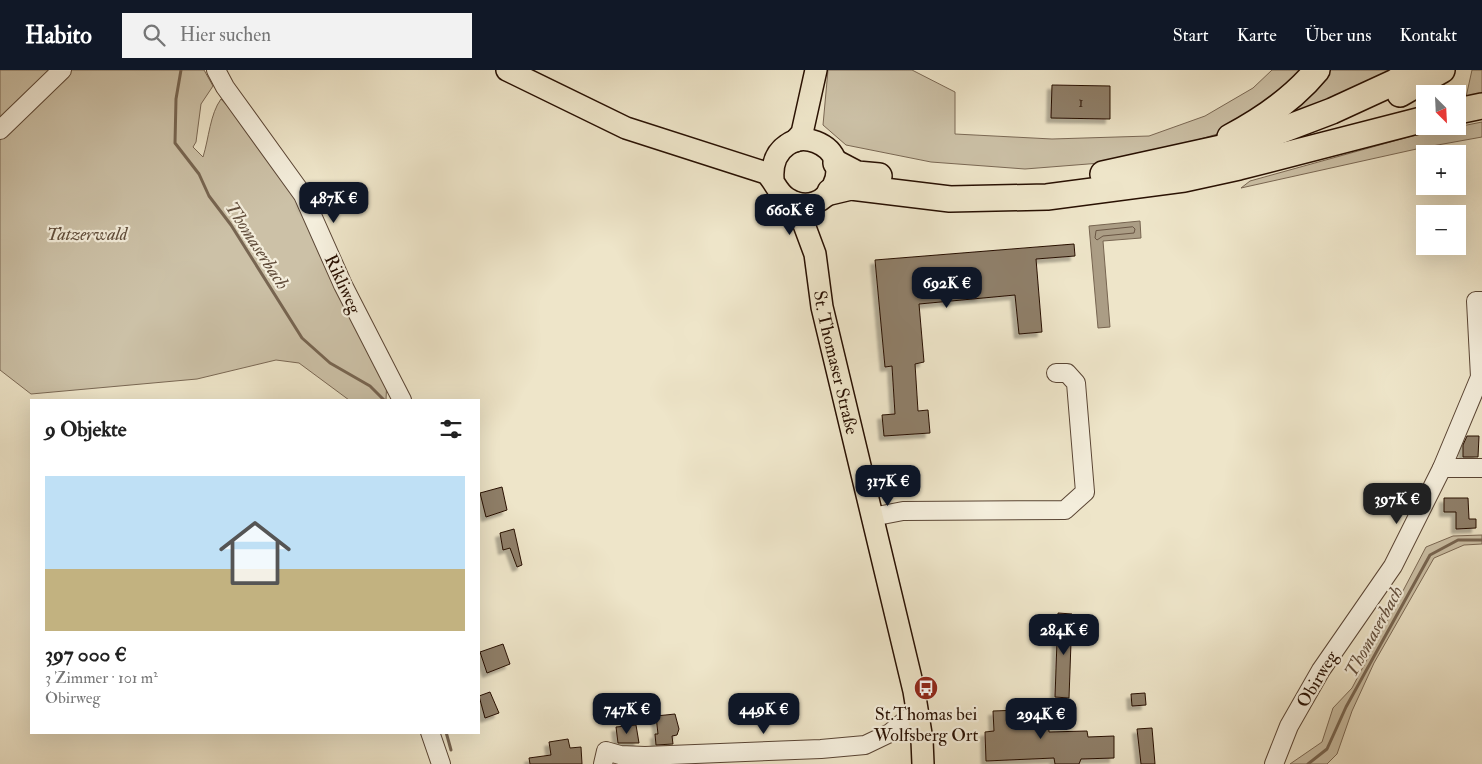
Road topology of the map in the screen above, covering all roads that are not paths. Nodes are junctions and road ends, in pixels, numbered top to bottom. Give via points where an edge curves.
1 (62, 70) edge
2 (216, 70) edge
3 (507, 70) edge
4 (1317, 70) edge
5 (1414, 70) edge
6 (1442, 70) edge
7 (814, 80) edge
8 (1482, 106) edge
9 (1466, 109) edge
10 (1416, 121) edge
11 (0, 130) edge
12 (821, 144) junction
13 (787, 147) junction
14 (1199, 153) junction
15 (718, 156) junction
16 (836, 163) junction
17 (773, 179) junction
18 (1134, 186) junction
19 (825, 196) junction
20 (796, 203) junction
21 (815, 254) junction
22 (1482, 301) edge
23 (1056, 373) dead end
24 (401, 399) edge
25 (1442, 468) junction
26 (1482, 468) edge
27 (872, 517) junction
28 (918, 710) junction
29 (431, 734) edge
30 (702, 759) edge
31 (441, 764) edge
32 (603, 764) edge
33 (923, 764) edge
34 (1274, 764) edge

1 - 11 street
2 - 24 street, Rikliweg via 303,195 343,285
3 - 15 main road via 626,128
4 - 14 highway via 1284,102 1258,121
5 - 14 highway via 1332,112 1253,141
6 - 18 highway via 1392,98 1275,147
7 - 12 main road via 817,135
7 - 13 main road via 802,133
8 - 9 highway
10 - 18 highway via 1239,168
12 - 13 main road via 812,140
12 - 16 main road via 828,148
13 - 15 main road via 755,157
13 - 17 main road via 772,170
14 - 16 highway via 1122,171 1014,183 953,184 858,174
15 - 17 main road via 766,173
16 - 19 main road via 837,178
17 - 20 main road via 784,197
18 - 19 highway via 1047,197 996,199 950,198 851,187
19 - 20 main road via 808,204
19 - 21 main road, St. Thomaser Straße via 816,208
20 - 21 main road, St. Thomaser Straße
21 - 27 main road, St. Thomaser Straße via 822,307
22 - 25 street, Obirweg via 1476,300 1480,377
23 - 27 street via 1067,373 1076,383 1085,492 1065,510 903,511
25 - 26 street
25 - 34 street, Obirweg via 1393,566 1321,670 1289,726
27 - 28 main road, St. Thomaser Straße
28 - 30 street via 890,733 865,744
28 - 33 main road, St. Thomaser Straße
29 - 31 street
30 - 32 street via 620,755 606,750

